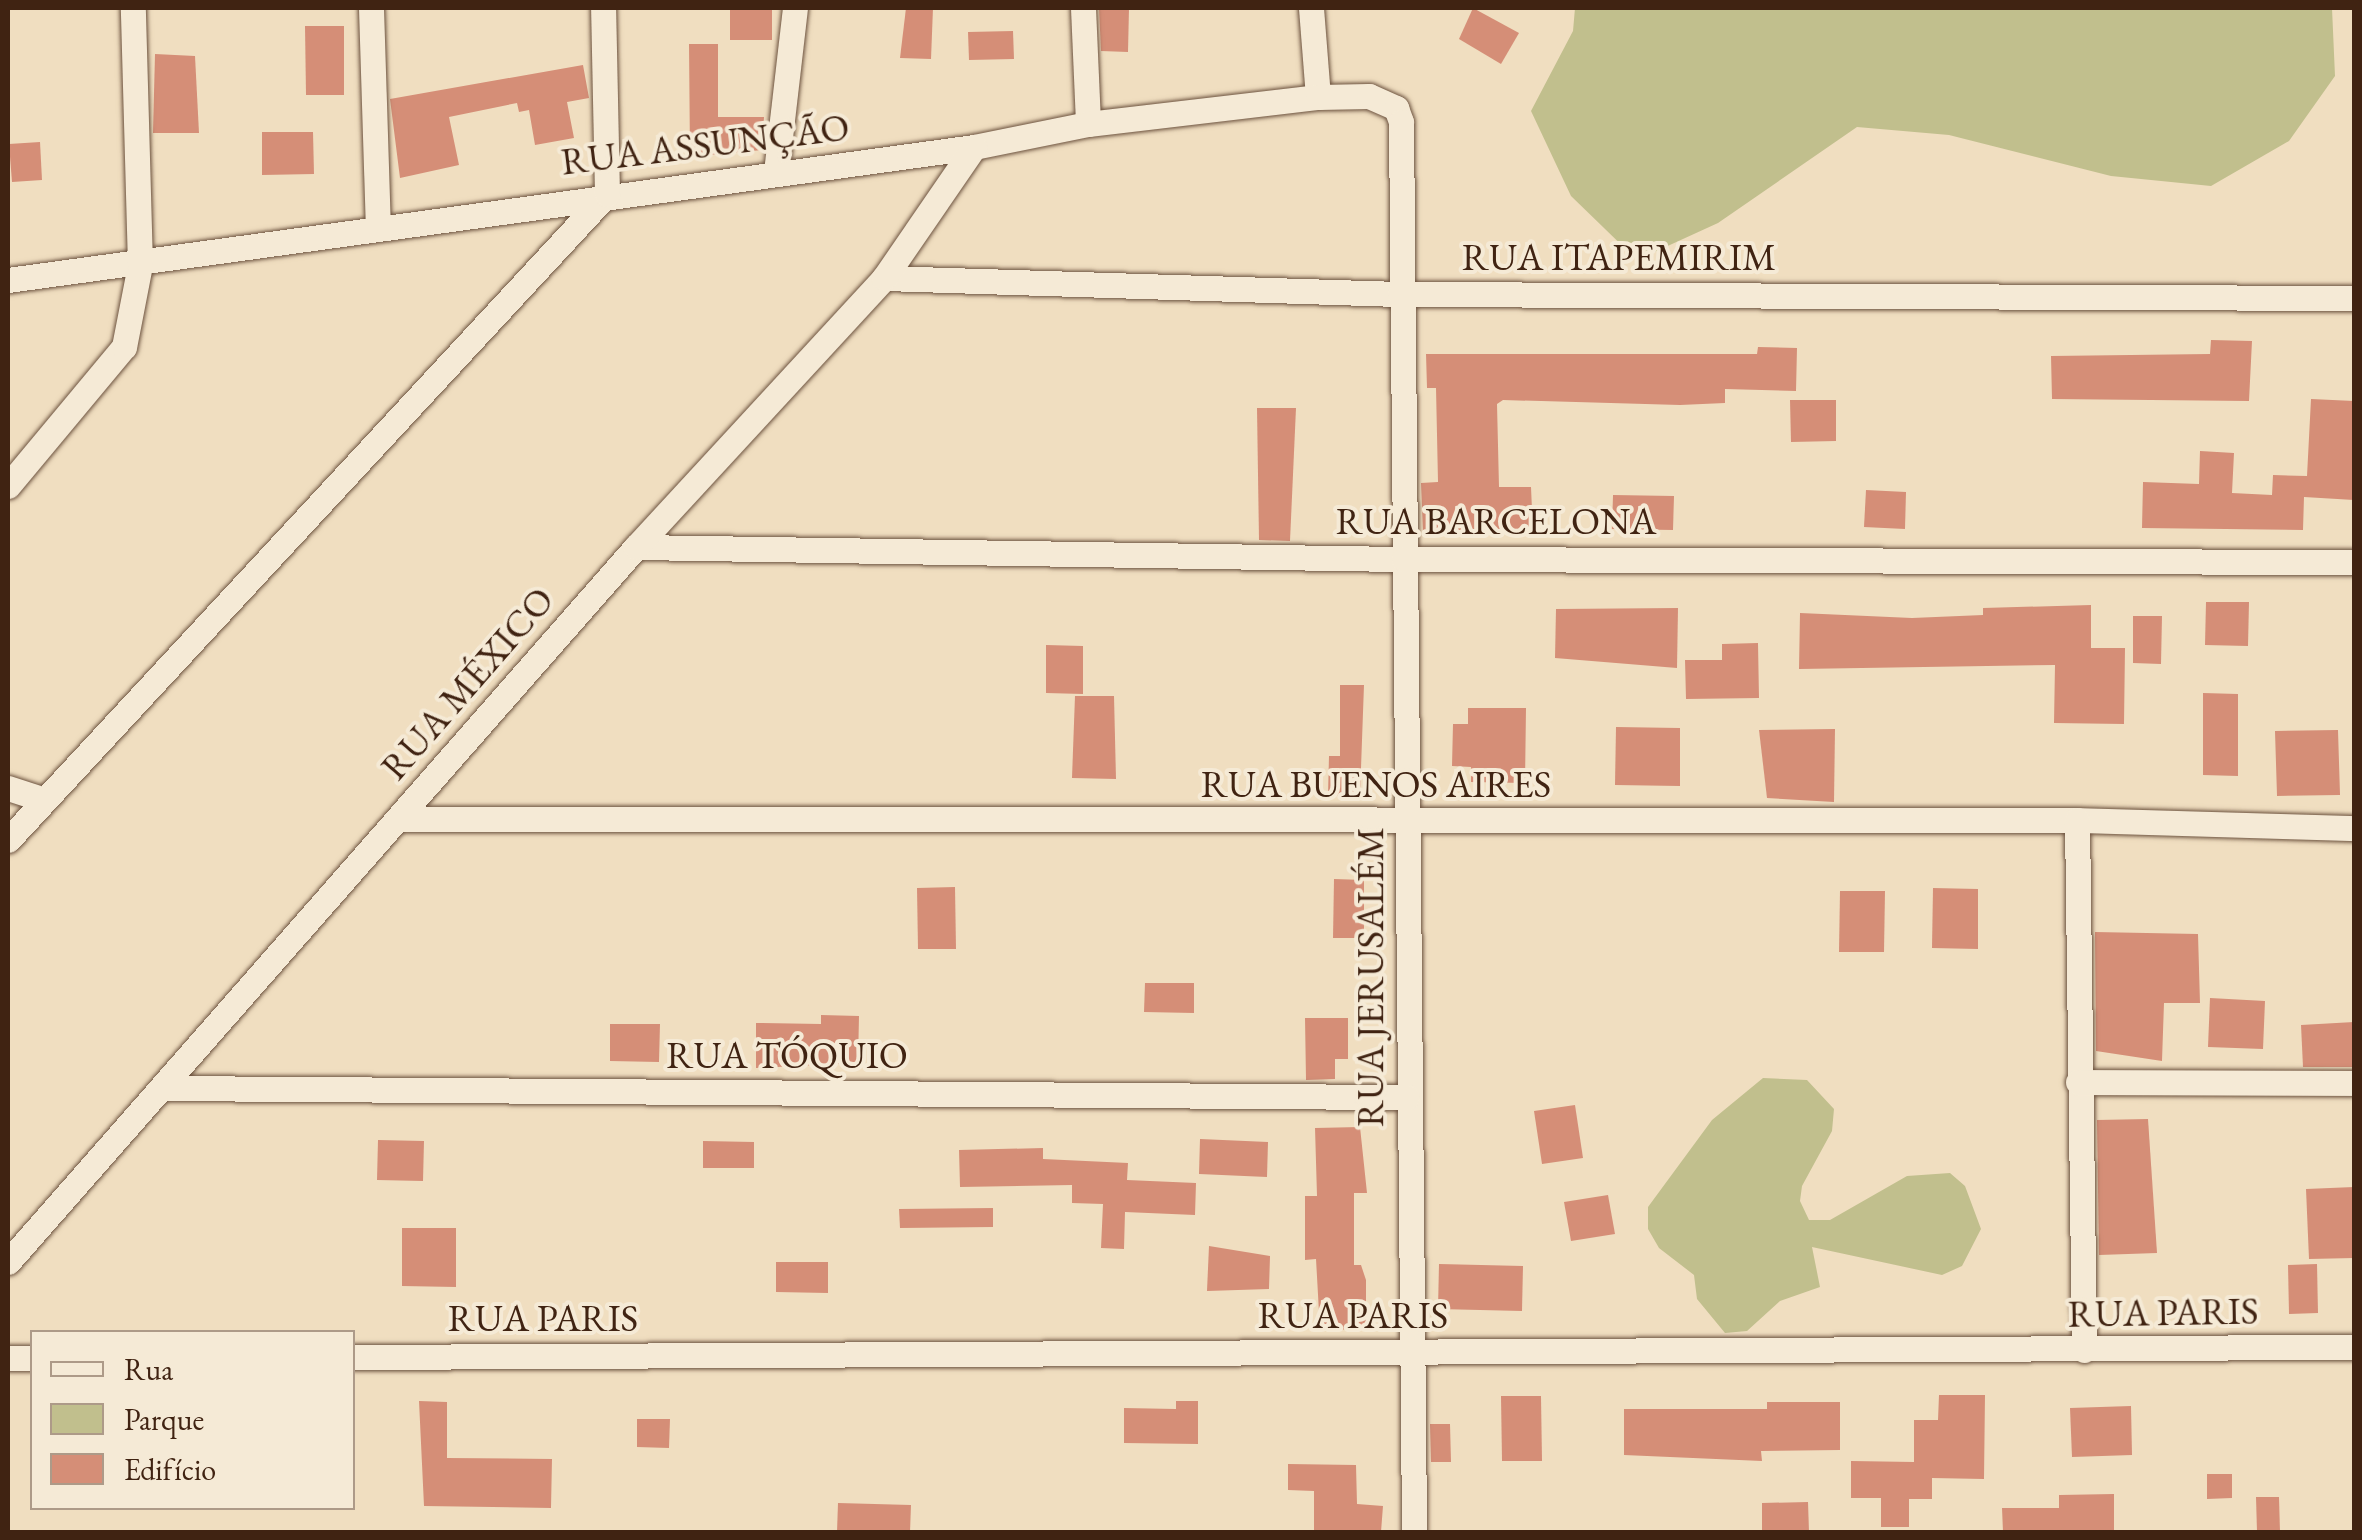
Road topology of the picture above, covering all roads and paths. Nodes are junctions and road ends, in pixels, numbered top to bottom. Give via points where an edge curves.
1 (133, 8) edge
2 (371, 8) edge
3 (604, 8) edge
4 (796, 8) edge
5 (1083, 8) edge
6 (1311, 8) edge
7 (1318, 97) junction
8 (1402, 122) joint
9 (1088, 124) junction
10 (974, 147) junction
11 (776, 172) junction
12 (607, 194) junction
13 (378, 228) junction
14 (140, 265) junction
15 (884, 278) junction
16 (8, 280) edge
17 (1400, 294) junction
18 (2354, 298) edge
19 (8, 486) edge
20 (636, 548) junction
21 (1404, 559) junction
22 (2354, 562) edge
23 (8, 788) edge
24 (44, 800) junction
25 (398, 819) junction
26 (2078, 820) junction
27 (1408, 822) junction
28 (2354, 828) edge
29 (8, 840) edge
30 (2078, 1082) junction
31 (2354, 1083) edge
32 (166, 1088) junction
33 (1407, 1098) junction
34 (8, 1262) edge
35 (2354, 1346) edge
36 (2084, 1350) junction
37 (1414, 1352) junction
38 (355, 1357) edge
39 (1414, 1532) edge

1 - 14 street
2 - 13 street
3 - 12 street
4 - 11 street
5 - 9 street
6 - 7 street
7 - 8 street, RUA ASSUNÇÃO via 1370,96 1396,108
7 - 9 street, RUA ASSUNÇÃO
8 - 17 street, RUA JERUSALÉM
9 - 10 street, RUA ASSUNÇÃO
10 - 11 street, RUA ASSUNÇÃO
10 - 15 street, RUA MÉXICO
11 - 12 street, RUA ASSUNÇÃO
12 - 13 street, RUA ASSUNÇÃO
12 - 24 street
13 - 14 street, RUA ASSUNÇÃO
14 - 16 street, RUA ASSUNÇÃO
14 - 19 street via 124,347
15 - 17 street, RUA ITAPEMIRIM
15 - 20 street, RUA MÉXICO
17 - 18 street, RUA ITAPEMIRIM
17 - 21 street, RUA JERUSALÉM
20 - 21 street, RUA BARCELONA
20 - 25 street, RUA MÉXICO
21 - 22 street, RUA BARCELONA
21 - 27 street, RUA JERUSALÉM
23 - 24 street
24 - 29 street
25 - 27 street, RUA BUENOS AIRES
25 - 32 street, RUA MÉXICO
26 - 27 street, RUA BUENOS AIRES
26 - 28 street, RUA BUENOS AIRES
26 - 30 street
27 - 33 street, RUA JERUSALÉM
30 - 31 street
30 - 36 street
32 - 33 street, RUA TÓQUIO
32 - 34 street, RUA MÉXICO
33 - 37 street, RUA JERUSALÉM
35 - 36 street, RUA PARIS
36 - 37 street, RUA PARIS
37 - 38 street, RUA PARIS
37 - 39 street, RUA JERUSALÉM

